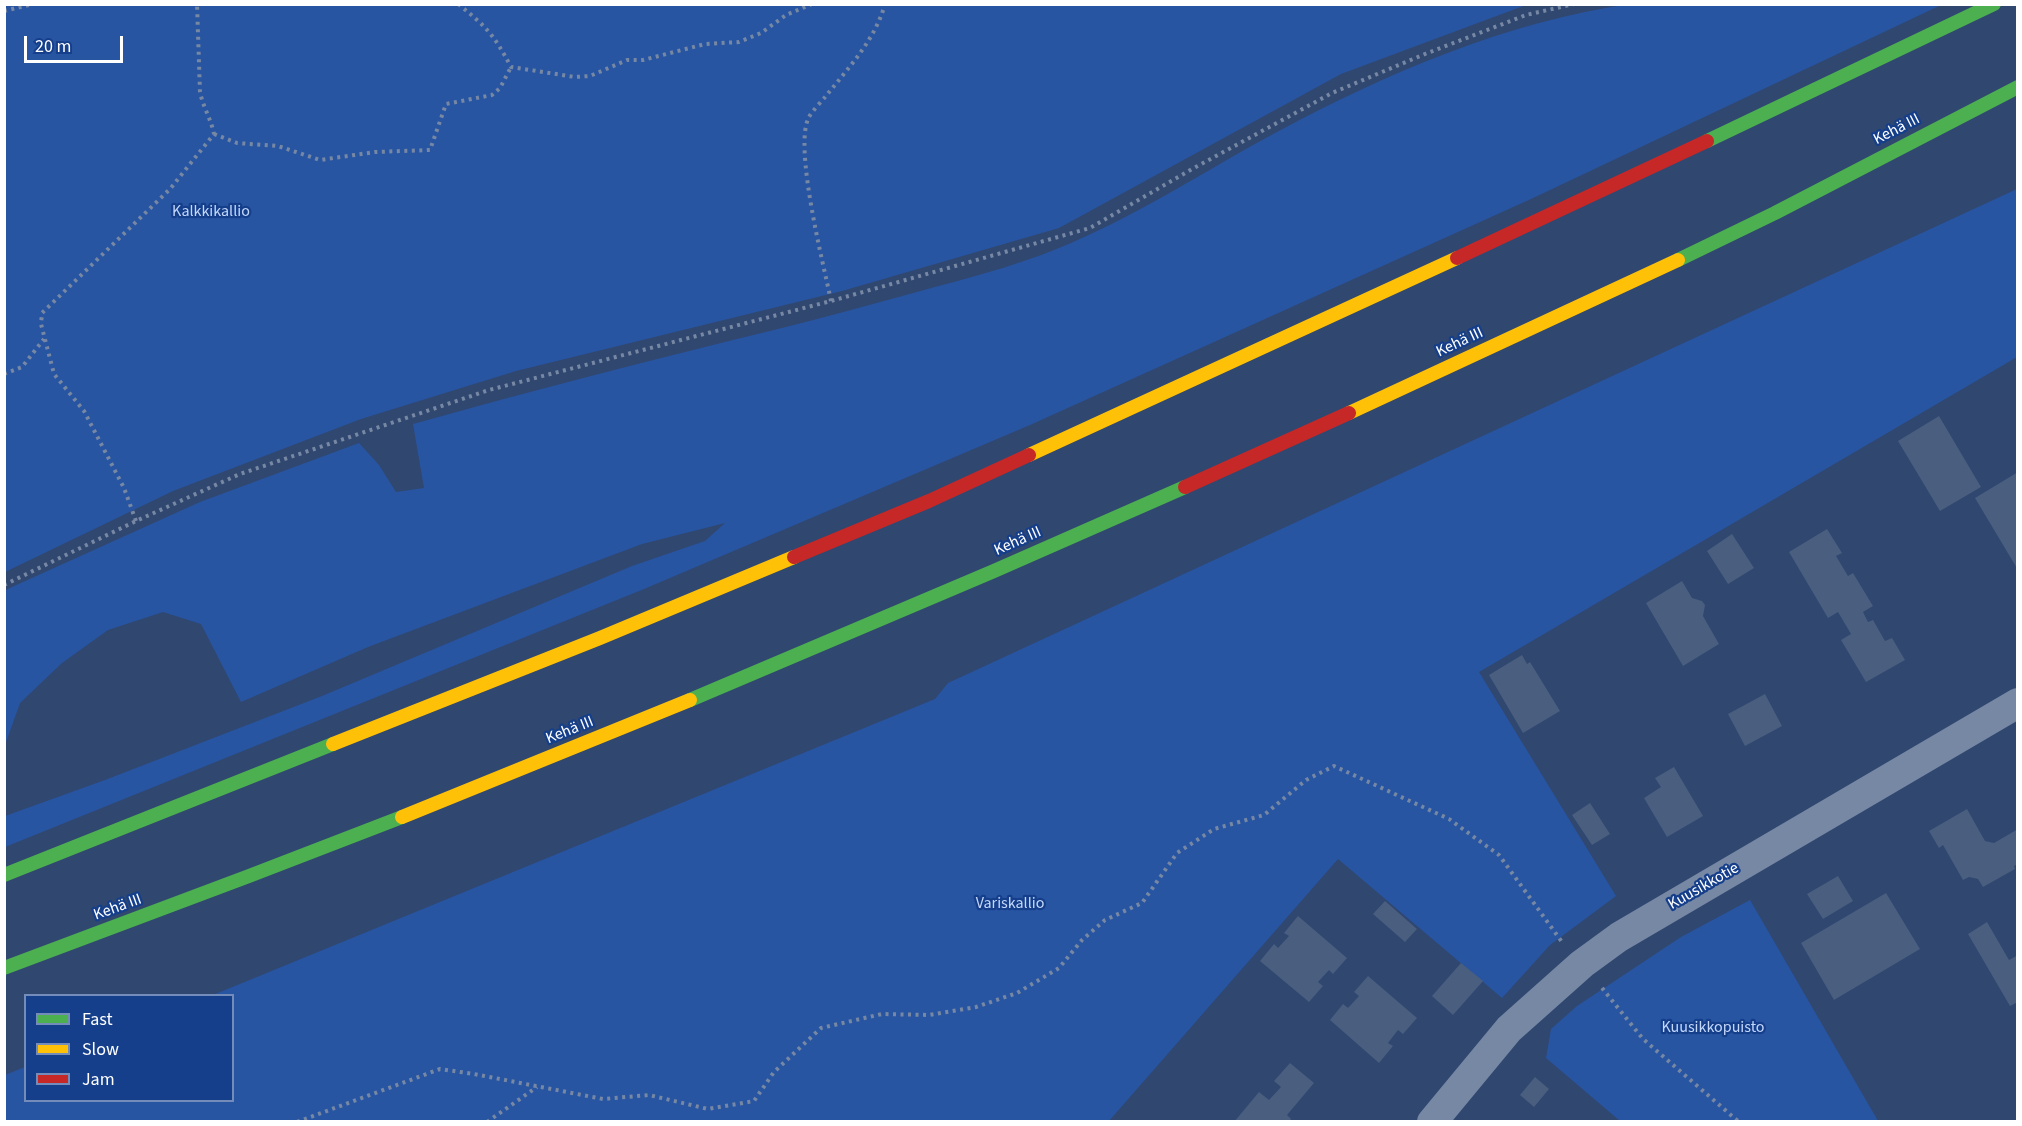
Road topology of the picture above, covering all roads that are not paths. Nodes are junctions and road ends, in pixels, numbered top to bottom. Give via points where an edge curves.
1 (1994, 4) edge
2 (2018, 87) edge
3 (2018, 703) edge
4 (4, 875) edge
5 (4, 968) edge
6 (1432, 1122) edge

1 - 4 highway via 1649,169 929,501 600,638
2 - 5 highway, Kehä III via 1698,251 1005,566 581,744 282,864
3 - 6 street, Kuusikkotie via 1619,937 1582,964 1509,1029

